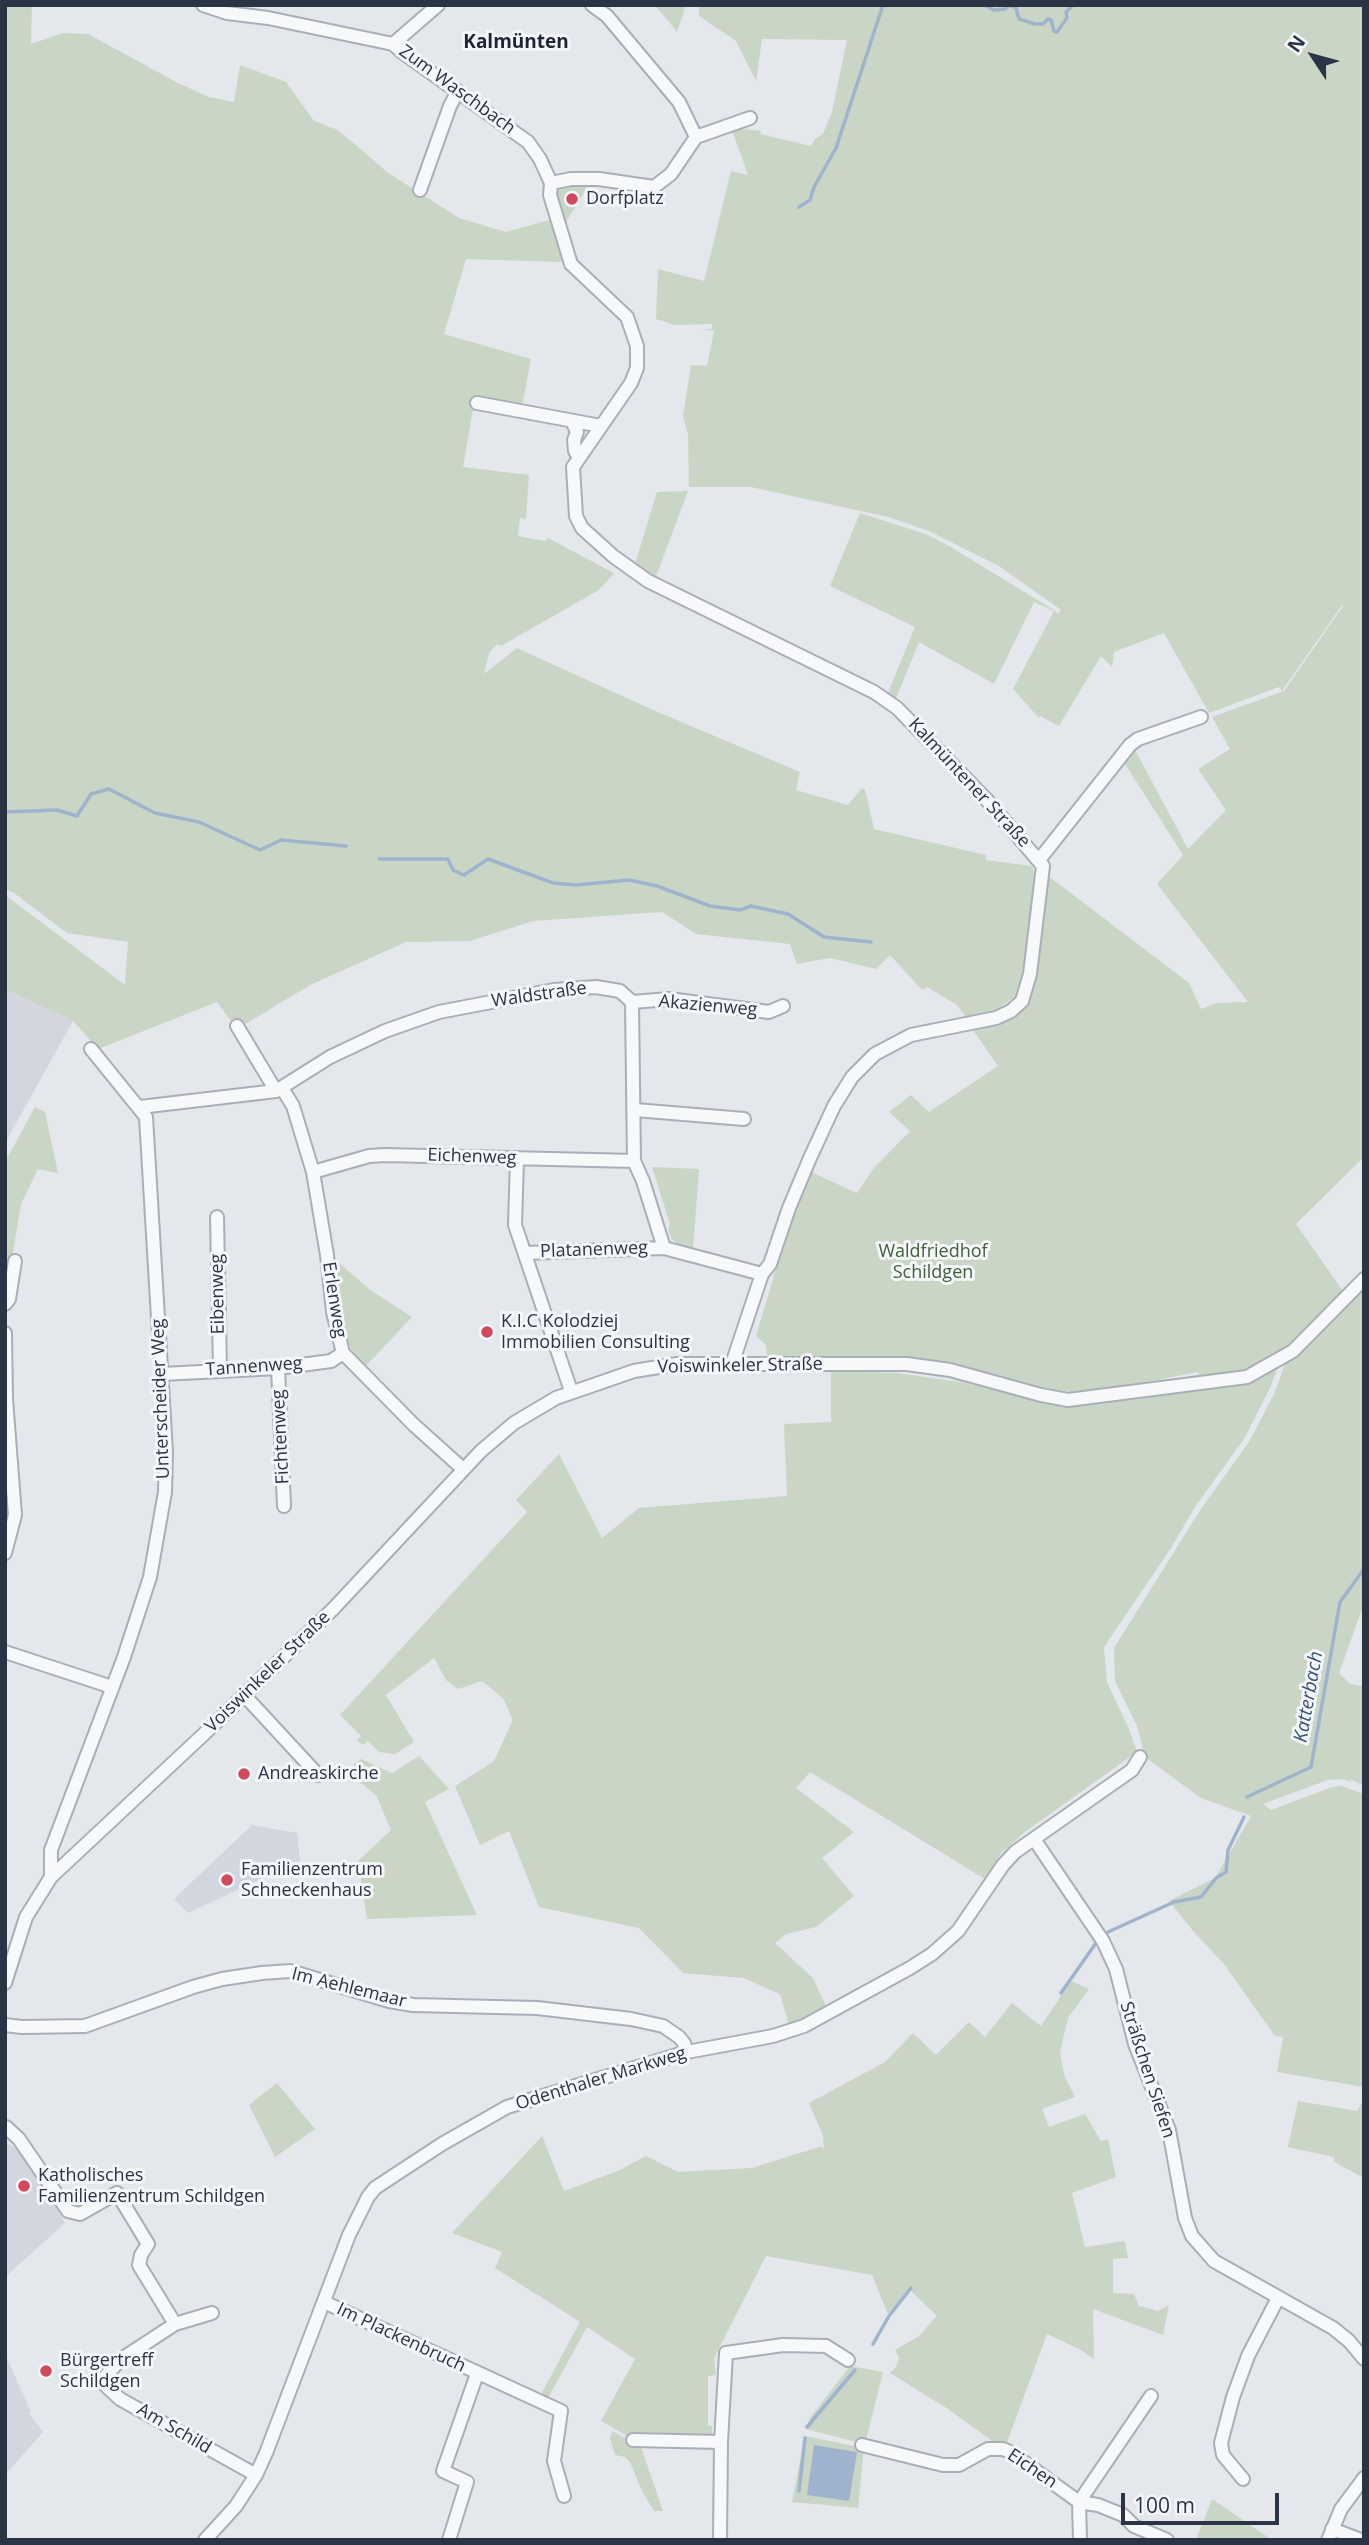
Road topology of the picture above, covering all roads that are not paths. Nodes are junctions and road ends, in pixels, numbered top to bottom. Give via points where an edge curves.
1 (203, 5) edge
2 (438, 5) edge
3 (592, 5) edge
4 (255, 11) edge
5 (393, 44) junction
6 (458, 91) junction
7 (750, 118) dead end
8 (696, 137) junction
9 (551, 183) junction
10 (420, 190) dead end
11 (477, 403) dead end
12 (572, 421) junction
13 (601, 426) junction
14 (579, 457) junction
15 (1201, 717) dead end
16 (1039, 860) junction
17 (632, 1002) junction
18 (783, 1006) dead end
19 (237, 1026) dead end
20 (91, 1049) dead end
21 (279, 1089) junction
22 (140, 1107) junction
23 (635, 1110) junction
24 (744, 1119) dead end
25 (517, 1159) junction
26 (634, 1161) junction
27 (313, 1172) junction
28 (217, 1217) dead end
29 (664, 1248) junction
30 (525, 1253) junction
31 (15, 1261) dead end
32 (762, 1274) junction
33 (1364, 1279) edge
34 (5, 1304) edge
35 (5, 1333) edge
36 (343, 1353) junction
37 (732, 1364) junction
38 (278, 1368) junction
39 (220, 1370) junction
40 (162, 1374) junction
41 (571, 1391) junction
42 (463, 1469) junction
43 (284, 1506) dead end
44 (5, 1553) edge
45 (5, 1652) edge
46 (111, 1687) junction
47 (245, 1696) junction
48 (1140, 1756) dead end
49 (318, 1775) dead end
50 (1034, 1839) junction
51 (51, 1877) junction
52 (5, 1983) edge
53 (5, 2025) edge
54 (687, 2052) junction
55 (6, 2127) edge
56 (1278, 2298) junction
57 (324, 2302) junction
58 (212, 2314) dead end
59 (175, 2324) junction
60 (1364, 2359) edge
61 (848, 2360) dead end
62 (477, 2374) junction
63 (1151, 2396) dead end
64 (633, 2440) dead end
65 (721, 2442) junction
66 (862, 2445) dead end
67 (256, 2475) junction
68 (1364, 2478) edge
69 (1243, 2479) dead end
70 (564, 2496) dead end
71 (1079, 2502) junction
72 (451, 2534) edge
73 (1330, 2534) edge
74 (205, 2540) edge
75 (720, 2540) edge
76 (1080, 2540) edge
77 (1167, 2540) edge
78 (1361, 2540) edge

1 - 4 street, Zum Waschbach via 227,13
2 - 5 street
3 - 8 street via 607,16 680,102
4 - 5 street, Zum Waschbach
5 - 6 street, Zum Waschbach
6 - 9 street, Zum Waschbach via 528,142
6 - 10 street
7 - 8 street
8 - 9 street via 671,174 654,187 599,179
9 - 13 street, Kalmüntener Straße via 571,264 627,317 637,346 633,378
11 - 12 street
12 - 13 street
12 - 14 street, Kalmüntener Straße
13 - 14 street, Kalmüntener Straße
14 - 16 street, Kalmüntener Straße via 573,470 576,516 587,534 648,581 885,699 945,755
15 - 16 street via 1130,745
16 - 32 street, Kalmüntener Straße via 1042,885 1029,982 1022,1001 996,1018 911,1035 880,1050 859,1068 823,1128 770,1264
17 - 18 street, Akazienweg via 669,999 769,1012
17 - 21 street, Waldstraße via 620,991 596,987 554,990 439,1012 330,1057
17 - 23 street
19 - 21 street
20 - 22 street, Unterscheider Weg
21 - 22 street, Waldstraße
21 - 27 street, Erlenweg via 293,1106
22 - 40 street, Unterscheider Weg via 146,1117
23 - 24 street
23 - 26 street
25 - 26 street, Eichenweg
25 - 27 street, Eichenweg via 369,1156
25 - 30 street via 516,1225
26 - 29 street
27 - 36 street, Erlenweg
28 - 39 street, Eibenweg
29 - 30 street, Platanenweg
29 - 32 street
30 - 41 street
31 - 34 street
32 - 37 street, Kalmüntener Straße
33 - 37 street, Voiswinkeler Straße via 1293,1351 1247,1377 1116,1395 1068,1400 950,1370 907,1364
35 - 44 street via 15,1515
36 - 38 street, Tannenweg via 331,1361
36 - 42 street, Erlenweg
37 - 41 street, Voiswinkeler Straße via 661,1366
38 - 39 street, Tannenweg
38 - 43 street, Fichtenweg
39 - 40 street, Tannenweg
40 - 46 street, Unterscheider Weg via 166,1452 159,1533 147,1589
41 - 42 street, Voiswinkeler Straße via 514,1423
42 - 47 street, Voiswinkeler Straße
45 - 46 street
46 - 51 street, Unterscheider Weg via 51,1850
47 - 49 street
47 - 51 street, Voiswinkeler Straße
48 - 50 street, Odenthaler Markweg via 1132,1770
50 - 54 street, Odenthaler Markweg via 1003,1865 958,1930 910,1968 804,2026
50 - 56 street, Sträßchen Siefen via 1103,1941 1116,1969 1135,2045 1169,2130 1192,2236 1214,2261
51 - 52 street, Voiswinkeler Straße via 26,1917
53 - 54 street, Im Aehlemaar via 85,2026 222,1979 290,1971 413,2005 537,2008 639,2020 663,2026 684,2043
54 - 57 street, Odenthaler Markweg via 507,2107 375,2188 349,2235
55 - 59 street via 68,2211 80,2214 117,2193 148,2244 139,2265
56 - 60 street, Sträßchen Siefen via 1333,2328
56 - 69 street via 1248,2356 1221,2443 1223,2455
57 - 62 street, Im Plackenbruch
57 - 67 street, Odenthaler Markweg
58 - 59 street, Am Schild
59 - 67 street, Am Schild via 110,2369 104,2378 106,2386 120,2399
61 - 65 street via 825,2346 783,2345 726,2353
62 - 70 street, Im Plackenbruch via 561,2412 554,2461
62 - 72 street, Im Plackenbruch via 443,2471 467,2482
63 - 71 street
64 - 65 street
65 - 75 street
66 - 71 street, Eichen via 943,2465 959,2465 988,2449 1003,2449
67 - 74 street, Odenthaler Markweg
68 - 73 street via 1347,2499
71 - 76 street
71 - 77 street, Eichen via 1123,2515 1134,2526
73 - 78 street

